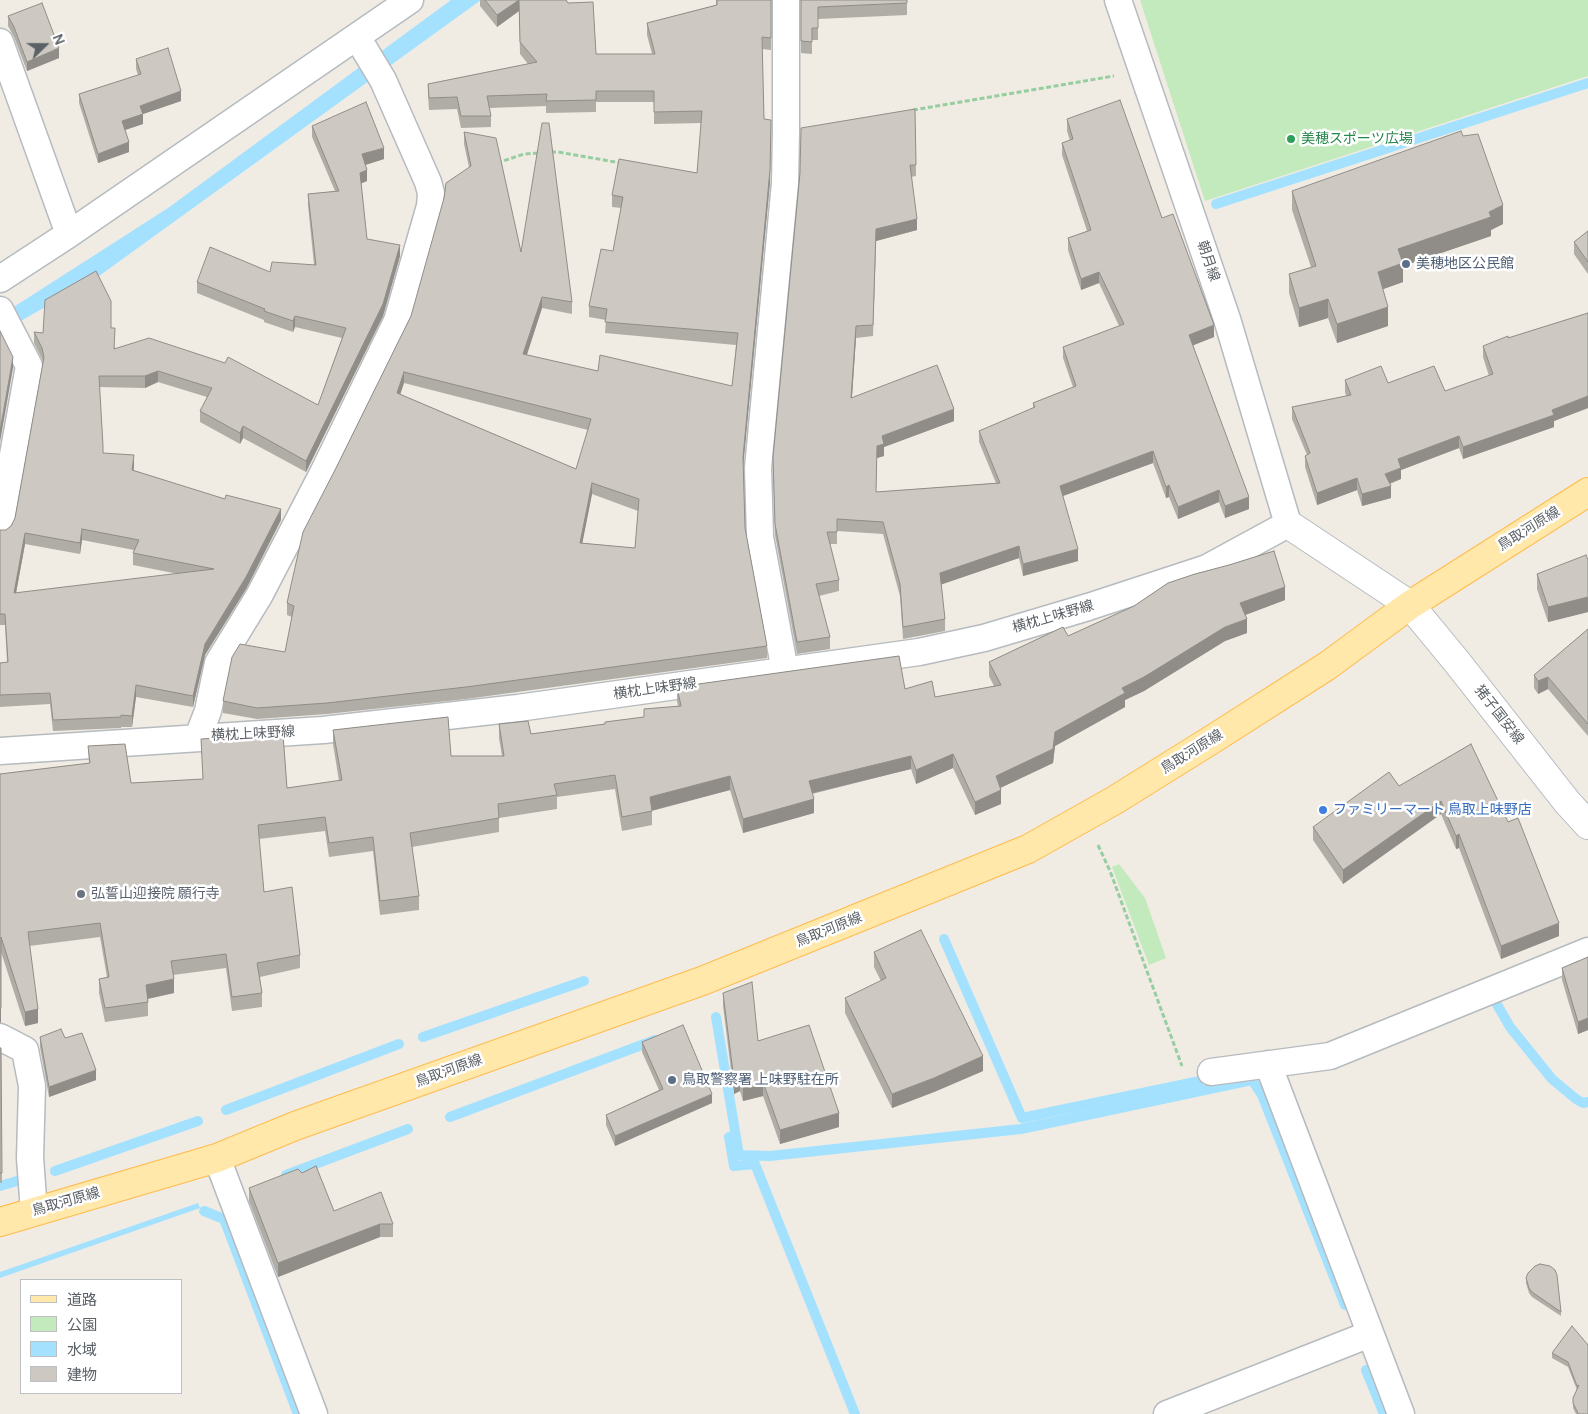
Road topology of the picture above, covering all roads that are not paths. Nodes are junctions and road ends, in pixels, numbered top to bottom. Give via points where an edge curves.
1 (410, 0) edge
2 (786, 0) edge
3 (1118, 0) edge
4 (357, 37) junction
5 (0, 42) edge
6 (69, 234) junction
7 (0, 279) edge
8 (0, 310) edge
9 (1588, 492) edge
10 (1288, 524) junction
11 (0, 527) edge
12 (1410, 606) junction
13 (785, 671) junction
14 (198, 737) junction
15 (0, 750) edge
16 (1588, 825) edge
17 (1588, 951) edge
18 (0, 1037) edge
19 (1268, 1064) junction
20 (1210, 1072) road end
21 (217, 1158) junction
22 (34, 1211) junction
23 (0, 1222) edge
24 (1370, 1334) junction
25 (314, 1414) edge
26 (1167, 1414) edge
27 (1401, 1414) edge

1 - 4 street
2 - 13 street via 785,183 758,468 760,537
3 - 10 street, 朝月線 via 1227,319
4 - 6 street
4 - 14 street via 383,80 428,182 430,206 397,322 259,596 218,663 208,711
5 - 6 street
6 - 7 street
8 - 11 street via 29,366
9 - 12 main road, 鳥取河原線
10 - 12 main road, 猪子国安線
10 - 13 street, 横枕上味野線 via 1206,568 1060,616 984,638 919,652
12 - 16 main road, 猪子国安線
12 - 21 main road, 鳥取河原線 via 1327,666 1124,795 1028,849 702,981 295,1126
13 - 14 street, 横枕上味野線 via 508,709 323,730
14 - 15 street, 横枕上味野線
17 - 19 street via 1330,1056
18 - 22 street via 25,1050 32,1086 30,1158
19 - 20 street
19 - 24 street
21 - 22 main road, 鳥取河原線
21 - 25 street
22 - 23 main road, 鳥取河原線
24 - 26 street
24 - 27 street

